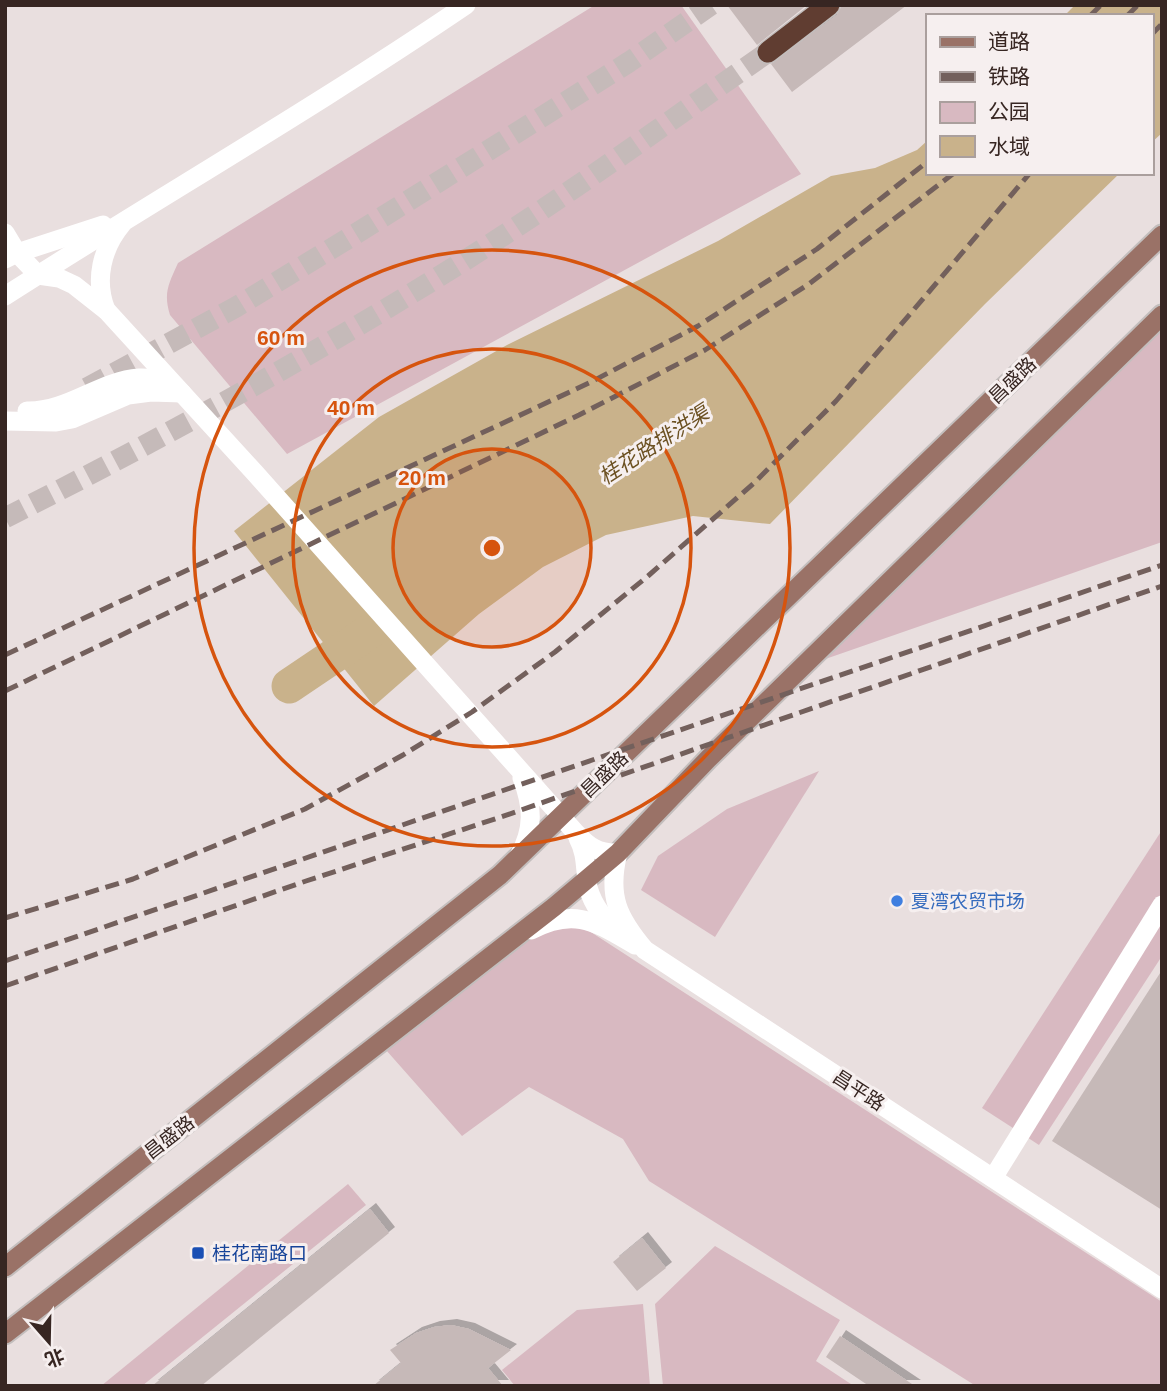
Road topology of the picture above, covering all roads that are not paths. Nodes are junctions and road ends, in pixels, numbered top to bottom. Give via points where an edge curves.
1 (466, 5) edge
2 (829, 5) edge
3 (768, 52) tunnel mouth
4 (127, 218) junction
5 (5, 233) edge
6 (1162, 235) edge
7 (11, 256) edge
8 (38, 275) junction
9 (5, 296) edge
10 (107, 311) junction
11 (1162, 316) edge
12 (177, 388) junction
13 (5, 410) edge
14 (5, 421) edge
15 (515, 765) junction
16 (561, 816) junction
17 (575, 832) junction
18 (618, 853) junction
19 (517, 858) junction
20 (587, 880) junction
21 (1162, 905) edge
22 (510, 942) junction
23 (645, 950) junction
24 (993, 1178) junction
25 (5, 1267) edge
26 (1162, 1289) edge
27 (5, 1334) edge

1 - 4 street
2 - 3 highway
4 - 7 street
4 - 8 street
4 - 10 street via 110,242 102,265 100,288
5 - 7 street
6 - 16 main road, 昌盛路
7 - 8 street
8 - 9 street
8 - 10 street via 74,285
10 - 12 street
11 - 18 main road via 708,759
12 - 13 street via 141,378 43,411
12 - 14 street via 128,395 72,419
12 - 15 street
15 - 16 street
15 - 19 street via 532,810 527,842
16 - 17 street
16 - 19 main road, 昌盛路
17 - 18 street via 592,849
17 - 20 street via 583,847
18 - 20 main road
18 - 23 street, 昌平路 via 612,881 614,899 629,931
19 - 25 main road, 昌盛路
20 - 22 main road
20 - 23 street via 602,916
21 - 24 street
22 - 23 street via 552,919 573,918 600,925
22 - 27 main road
23 - 24 street, 昌平路
24 - 26 street, 昌平路

